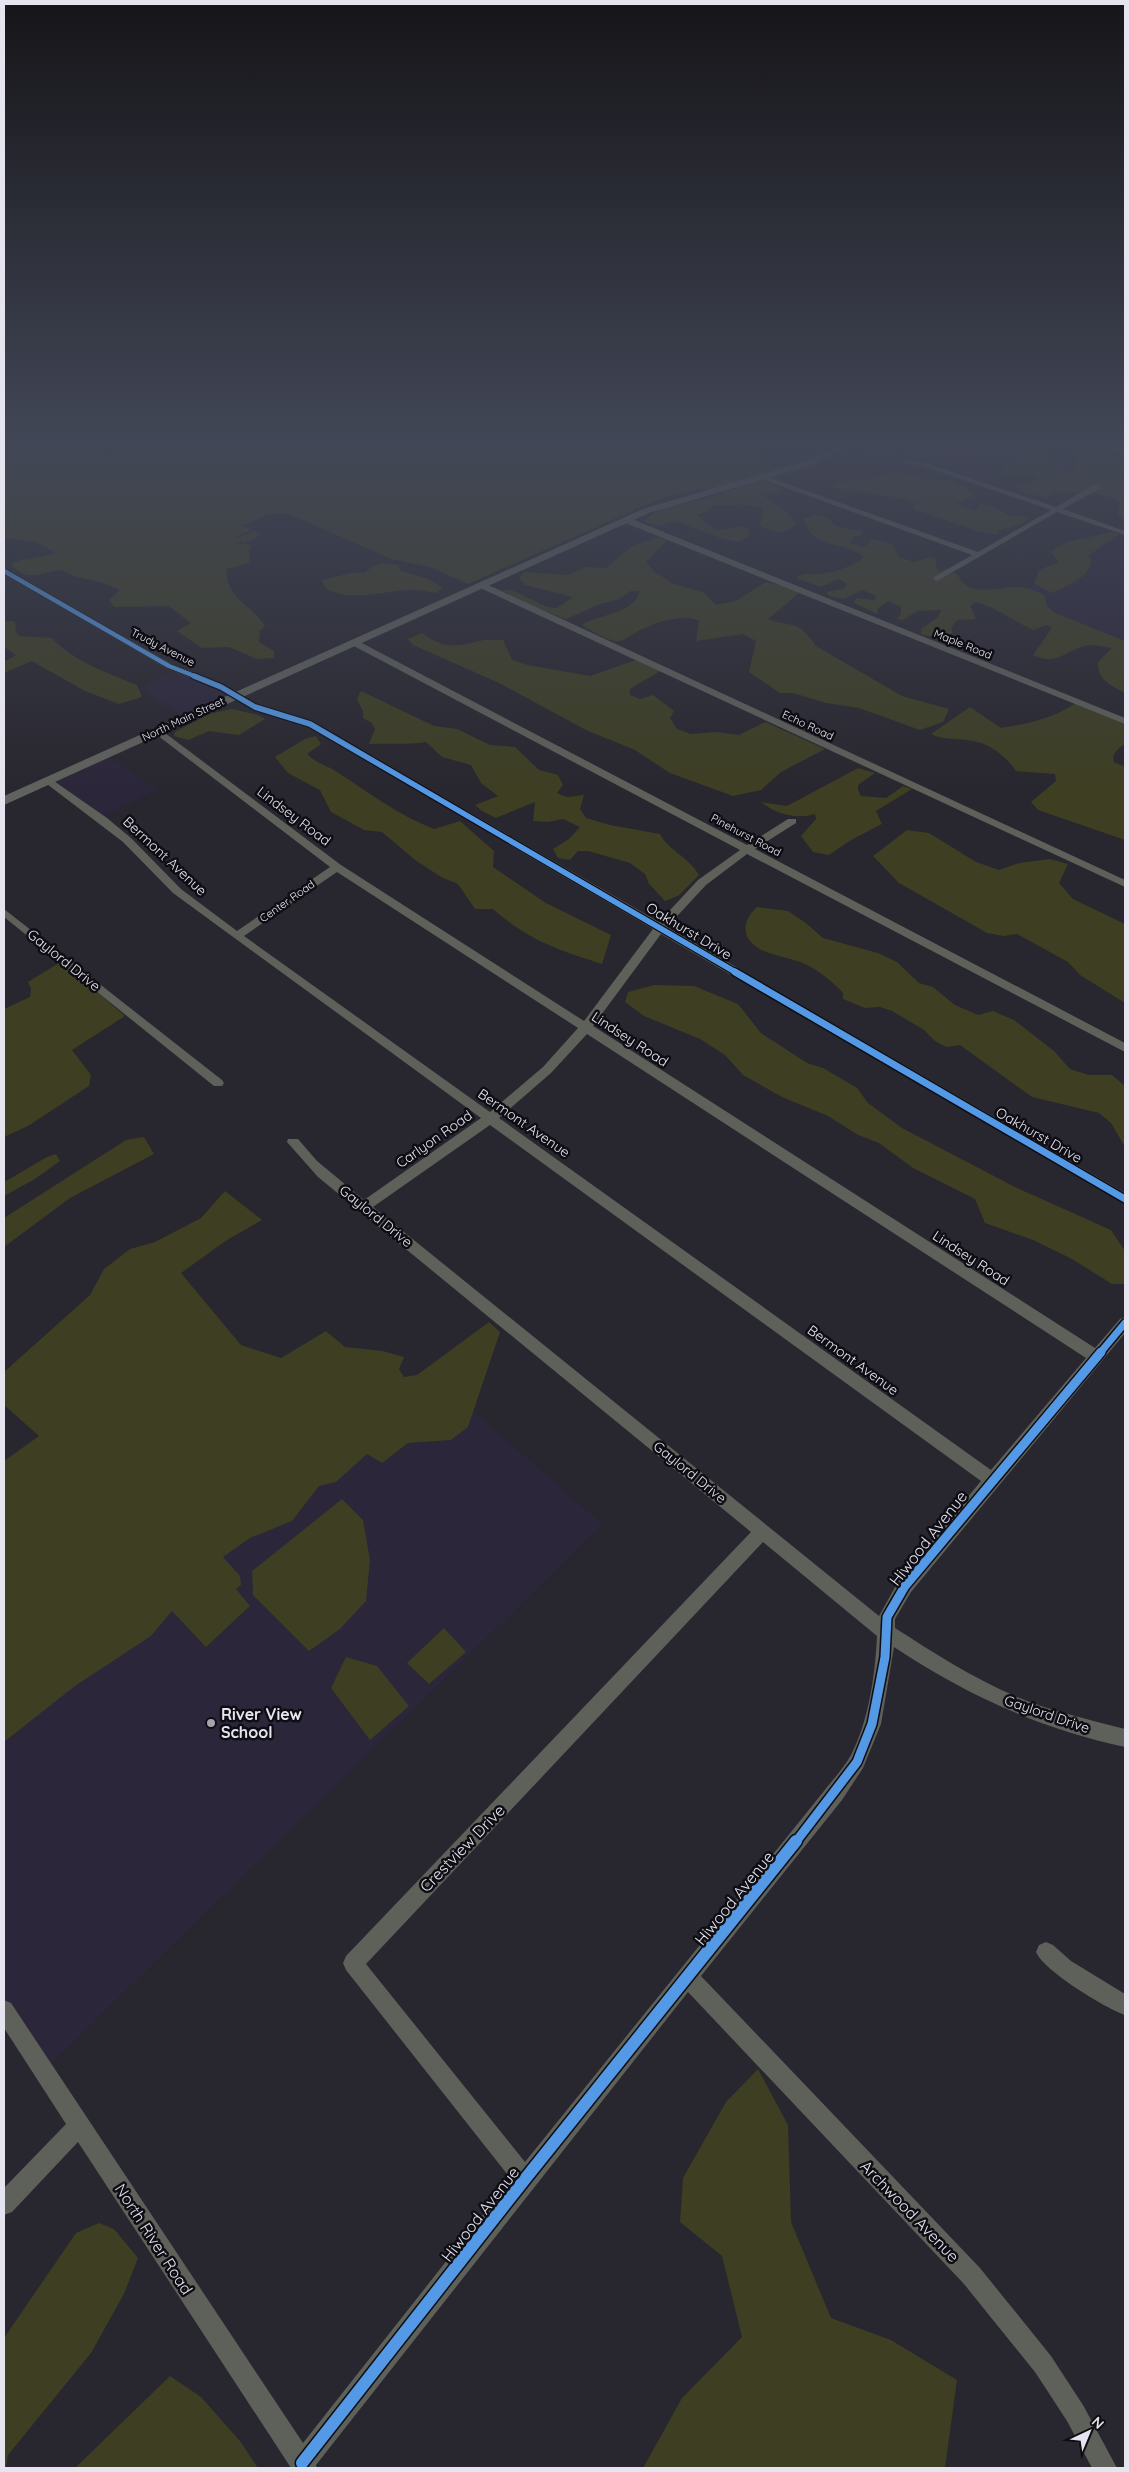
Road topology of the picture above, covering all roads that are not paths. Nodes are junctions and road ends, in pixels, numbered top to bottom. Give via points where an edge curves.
1 (532, 562) edge
2 (731, 562) edge
3 (965, 562) edge
4 (4, 571) edge
5 (937, 579) dead end
6 (481, 585) junction
7 (355, 643) junction
8 (235, 696) junction
9 (1125, 721) edge
10 (158, 732) junction
11 (48, 781) junction
12 (4, 801) edge
13 (792, 821) dead end
14 (748, 850) junction
15 (337, 867) junction
16 (1125, 884) edge
17 (4, 912) edge
18 (660, 928) junction
19 (237, 936) junction
20 (584, 1026) junction
21 (1125, 1048) edge
22 (218, 1083) dead end
23 (489, 1118) junction
24 (293, 1142) dead end
25 (1125, 1200) edge
26 (365, 1206) junction
27 (1125, 1323) edge
28 (1096, 1357) junction
29 (992, 1480) junction
30 (762, 1532) junction
31 (886, 1632) junction
32 (1125, 1738) edge
33 (1046, 1952) dead end
34 (688, 1977) junction
35 (1125, 2005) edge
36 (4, 2010) edge
37 (80, 2125) junction
38 (525, 2179) junction
39 (4, 2204) edge
40 (303, 2465) edge
41 (1105, 2468) edge

1 - 6 main road, North Main Street
2 - 9 street, Maple Road
3 - 5 street
4 - 8 street, Trudy Avenue via 159,661
6 - 7 main road, North Main Street
6 - 16 street, Echo Road
7 - 8 main road, North Main Street
7 - 14 street, Pinehurst Road
8 - 10 main road, North Main Street
8 - 18 street, Oakhurst Drive via 255,708 310,724
10 - 11 main road, North Main Street
10 - 15 street, Lindsey Road
11 - 12 main road, North Main Street
11 - 19 street, Bermont Avenue via 103,820 177,891
13 - 14 street, Carlyon Road
14 - 18 street, Carlyon Road via 703,882
14 - 21 street, Pinehurst Road
15 - 19 street, Center Road
15 - 20 street, Lindsey Road
17 - 22 street, Gaylord Drive
18 - 20 street, Carlyon Road
18 - 25 street, Oakhurst Drive
19 - 23 street, Bermont Avenue
20 - 23 street, Carlyon Road via 546,1070
20 - 28 street, Lindsey Road
23 - 26 street, Carlyon Road
23 - 29 street, Bermont Avenue
24 - 26 street, Gaylord Drive via 312,1164
26 - 30 street, Gaylord Drive
27 - 28 street, Hiwood Avenue
28 - 29 street, Hiwood Avenue
29 - 31 street, Hiwood Avenue via 905,1586 887,1617
30 - 31 street, Gaylord Drive
30 - 38 street, Crestview Drive via 353,1963
31 - 32 street, Gaylord Drive via 1002,1700
31 - 34 street, Hiwood Avenue via 885,1657 872,1724 857,1762
33 - 35 street via 1064,1968
34 - 38 street, Hiwood Avenue
34 - 41 street, Archwood Avenue via 972,2276 1042,2364 1075,2413
36 - 37 street, North River Road
37 - 39 street
37 - 40 street, North River Road
38 - 40 street, Hiwood Avenue

